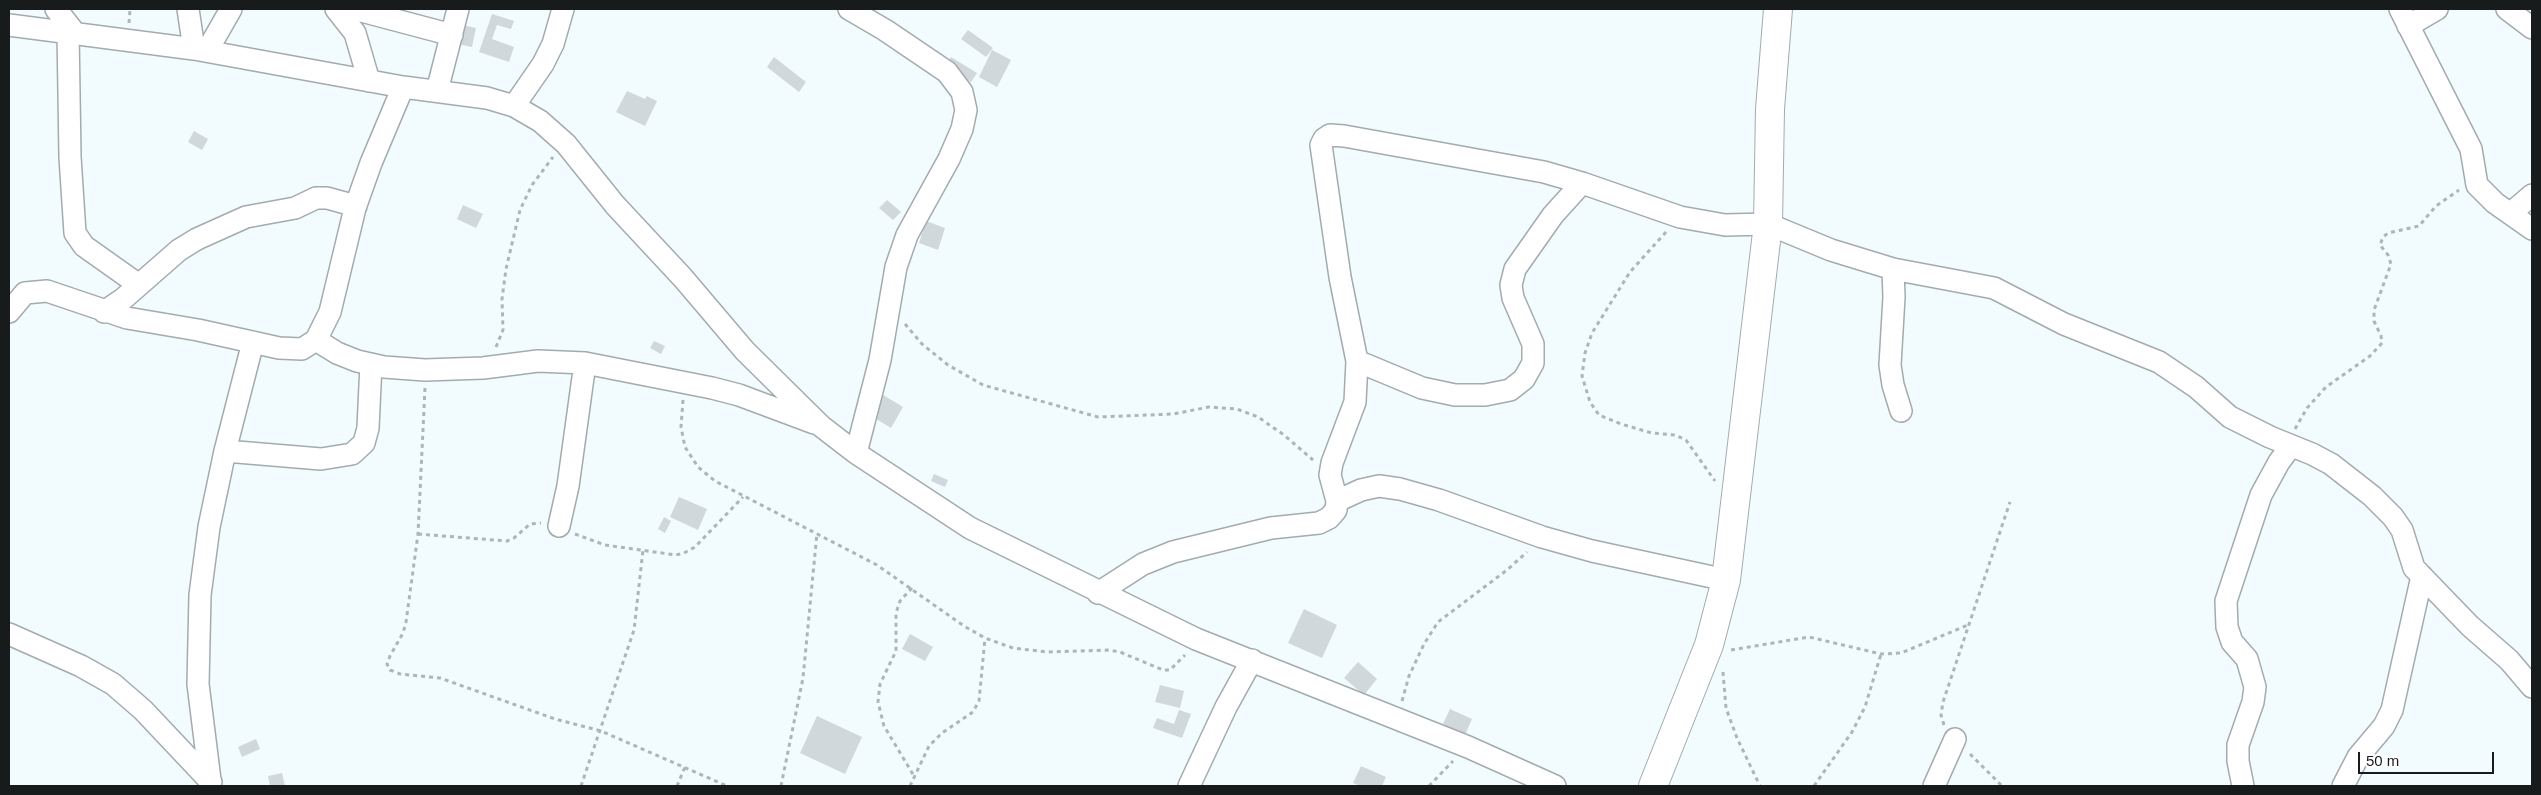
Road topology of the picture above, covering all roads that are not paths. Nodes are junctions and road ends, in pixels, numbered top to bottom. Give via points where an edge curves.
1 (56, 9) edge
2 (188, 9) edge
3 (230, 9) edge
4 (336, 9) edge
5 (354, 9) edge
6 (458, 9) edge
7 (563, 9) edge
8 (849, 9) edge
9 (1778, 9) edge
10 (2437, 9) edge
11 (2507, 9) edge
12 (2404, 17) edge
13 (9, 25) edge
14 (2532, 28) edge
15 (71, 32) junction
16 (452, 35) junction
17 (200, 50) junction
18 (369, 81) junction
19 (404, 87) junction
20 (437, 90) junction
21 (514, 106) junction
22 (1582, 183) junction
23 (2532, 195) edge
24 (356, 206) junction
25 (2511, 213) junction
26 (1768, 224) junction
27 (2532, 228) edge
28 (1893, 269) junction
29 (139, 284) junction
30 (9, 312) edge
31 (104, 312) junction
32 (316, 340) junction
33 (252, 342) junction
34 (1357, 361) junction
35 (585, 363) junction
36 (372, 364) junction
37 (1901, 411) dead end
38 (821, 426) junction
39 (2295, 447) junction
40 (225, 451) junction
41 (856, 453) junction
42 (1337, 501) junction
43 (558, 526) road end
44 (2422, 576) junction
45 (1726, 580) junction
46 (1098, 593) junction
47 (9, 634) edge
48 (1252, 660) junction
49 (2532, 687) edge
50 (1955, 739) road end
51 (212, 783) edge
52 (1189, 786) edge
53 (1555, 786) edge
54 (1653, 786) edge
55 (1934, 786) edge
56 (2243, 786) edge
57 (2343, 786) edge

1 - 15 street
2 - 17 street
3 - 17 street
4 - 18 street via 355,33
5 - 16 street
6 - 16 street
7 - 21 street via 554,44
8 - 41 street via 947,72 962,92 966,110 949,159 907,235 896,267 878,370
9 - 26 street via 1770,109
10 - 12 street
11 - 14 street
12 - 25 street via 2471,149 2476,179 2484,194
13 - 15 street
15 - 17 street
15 - 29 street via 70,157 75,233 84,246
16 - 20 street
17 - 18 street
18 - 19 street
19 - 20 street
19 - 24 street
20 - 21 street
21 - 38 street via 540,121 566,144 615,205 745,351
22 - 26 street via 1680,217 1725,225
22 - 34 street via 1552,215 1515,269 1512,298 1533,344 1533,363 1524,379 1510,390 1485,395 1455,395 1422,388
22 - 34 street via 1544,172 1372,139 1330,135 1324,139 1321,145 1323,164
23 - 25 street
24 - 29 street via 316,198 294,208 246,217 178,250
24 - 32 street via 330,312
25 - 27 street
26 - 28 street via 1831,250
26 - 45 street
28 - 37 street via 1890,365
28 - 39 street via 1994,288 2064,324 2159,362 2196,387 2230,417
29 - 31 street
30 - 31 street via 25,293 47,290
31 - 33 street
32 - 33 street via 302,349
32 - 36 street via 338,353
33 - 40 street
34 - 42 street via 1355,402 1330,475
35 - 36 street via 538,361 483,368 425,370
35 - 38 street via 739,395
35 - 43 street via 568,486
36 - 40 street via 368,428 364,443 352,454 321,459
38 - 41 street
39 - 44 street via 2331,464 2393,517 2402,530 2414,568
39 - 56 street via 2279,462 2261,496 2226,601 2226,627 2232,642 2247,659 2255,687 2238,745
40 - 51 street via 209,528 200,595 198,684
41 - 46 street via 970,528
42 - 45 street via 1379,486 1400,489 1592,551
42 - 46 street via 1336,510 1319,523 1271,528 1173,552 1143,564
44 - 49 street via 2470,626 2509,660
44 - 57 street via 2392,710 2384,726 2358,757
45 - 54 street via 1716,656
46 - 48 street via 1196,639
47 - 51 street via 113,684 143,710
48 - 52 street
48 - 53 street via 1468,747
50 - 55 street

